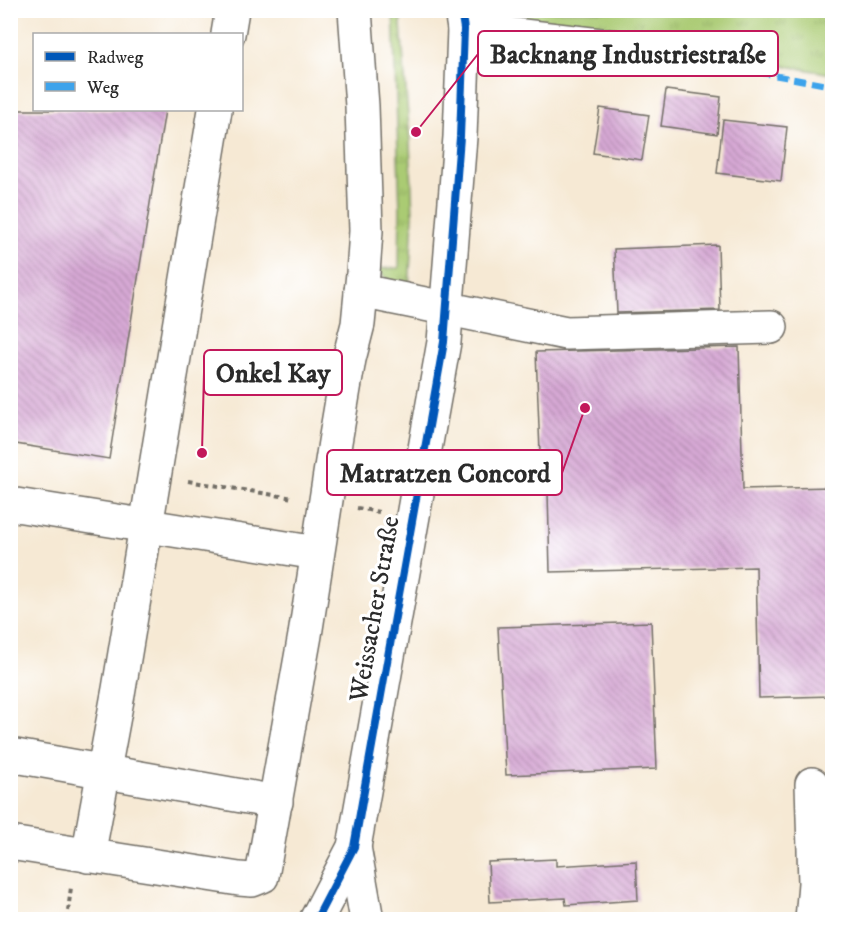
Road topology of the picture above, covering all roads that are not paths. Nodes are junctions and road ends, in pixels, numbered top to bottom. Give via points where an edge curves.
1 (232, 10) edge
2 (355, 10) edge
3 (463, 20) edge
4 (228, 33) edge
5 (634, 50) dead end
6 (215, 111) edge
7 (361, 291) junction
8 (447, 308) junction
9 (771, 327) dead end
10 (10, 504) edge
11 (146, 525) junction
12 (317, 553) junction
13 (10, 755) edge
14 (105, 772) junction
15 (812, 784) dead end
16 (276, 802) junction
17 (10, 843) edge
18 (354, 847) junction
19 (88, 856) junction
20 (316, 920) edge
21 (368, 920) edge
22 (812, 920) edge

1 - 4 street
2 - 7 street via 366,231
3 - 5 street
3 - 8 street, Weissacher Straße via 459,160
6 - 11 street
7 - 8 street
7 - 12 street
8 - 9 street via 566,333
8 - 18 street, Weissacher Straße
10 - 11 street
11 - 12 street
11 - 14 street
12 - 16 street
13 - 14 street
14 - 16 street
14 - 19 street
15 - 22 street
16 - 19 street via 262,876 252,880
17 - 19 street
18 - 20 street, Weissacher Straße
18 - 21 street, Weissacher Straße

